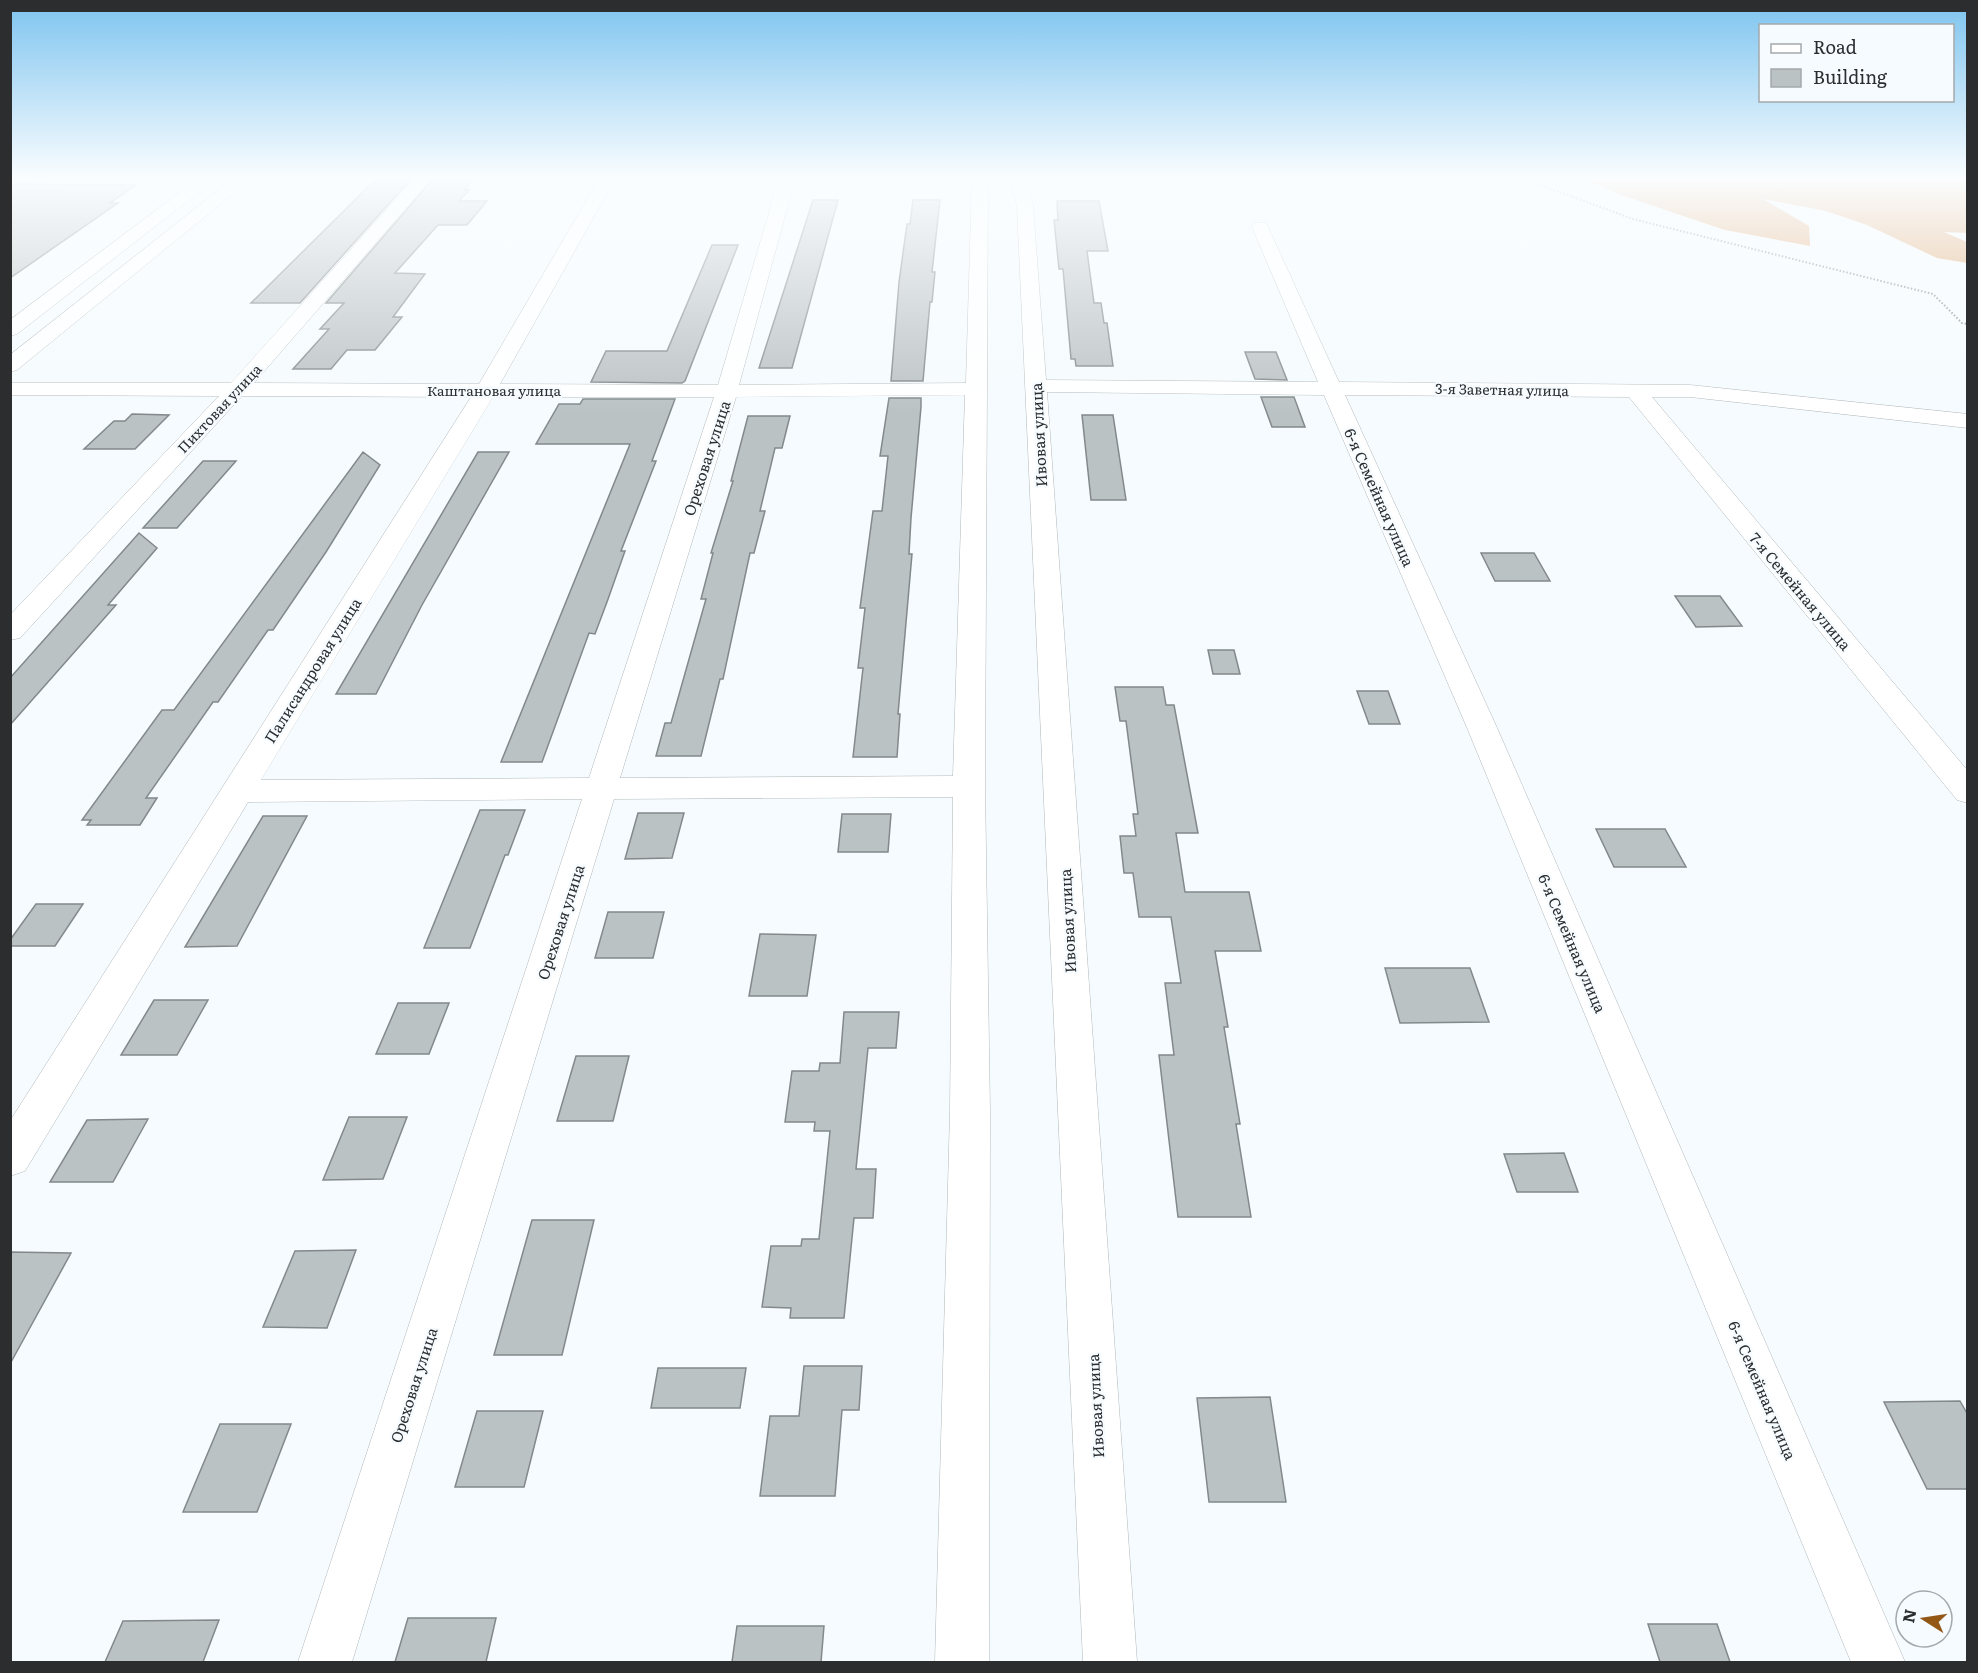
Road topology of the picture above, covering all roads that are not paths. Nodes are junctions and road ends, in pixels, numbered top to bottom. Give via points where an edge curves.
1 (106, 257) edge
2 (146, 257) edge
3 (354, 257) edge
4 (562, 257) edge
5 (765, 257) edge
6 (979, 257) edge
7 (1028, 257) edge
8 (1274, 257) edge
9 (10, 330) edge
10 (10, 366) edge
11 (1035, 386) junction
12 (1332, 387) junction
13 (238, 388) junction
14 (10, 389) edge
15 (977, 389) junction
16 (486, 390) junction
17 (1635, 390) junction
18 (727, 391) junction
19 (1968, 421) edge
20 (10, 632) edge
21 (969, 786) junction
22 (602, 789) junction
23 (238, 791) junction
24 (1968, 792) edge
25 (10, 1158) edge
26 (325, 1662) edge
27 (962, 1662) edge
28 (1110, 1662) edge
29 (1878, 1662) edge

1 - 9 street
2 - 10 street
3 - 13 street, Пихтовая улица
4 - 16 street, Палисандровая улица
5 - 18 street, Ореховая улица
6 - 15 street
7 - 11 street, Ивовая улица
8 - 12 street, 6-я Семейная улица
11 - 12 street, 3-я Заветная улица
11 - 28 street, Ивовая улица
12 - 17 street, 3-я Заветная улица
12 - 29 street, 6-я Семейная улица via 1483,730
13 - 14 street, Каштановая улица
13 - 16 street, Каштановая улица
13 - 20 street, Пихтовая улица
15 - 18 street, Каштановая улица
15 - 21 street
16 - 18 street, Каштановая улица
16 - 23 street, Палисандровая улица
17 - 19 street, 3-я Заветная улица via 1690,391
17 - 24 street, 7-я Семейная улица
18 - 22 street, Ореховая улица
21 - 22 street
21 - 27 street via 970,1112
22 - 23 street
22 - 26 street, Ореховая улица
23 - 25 street, Палисандровая улица

